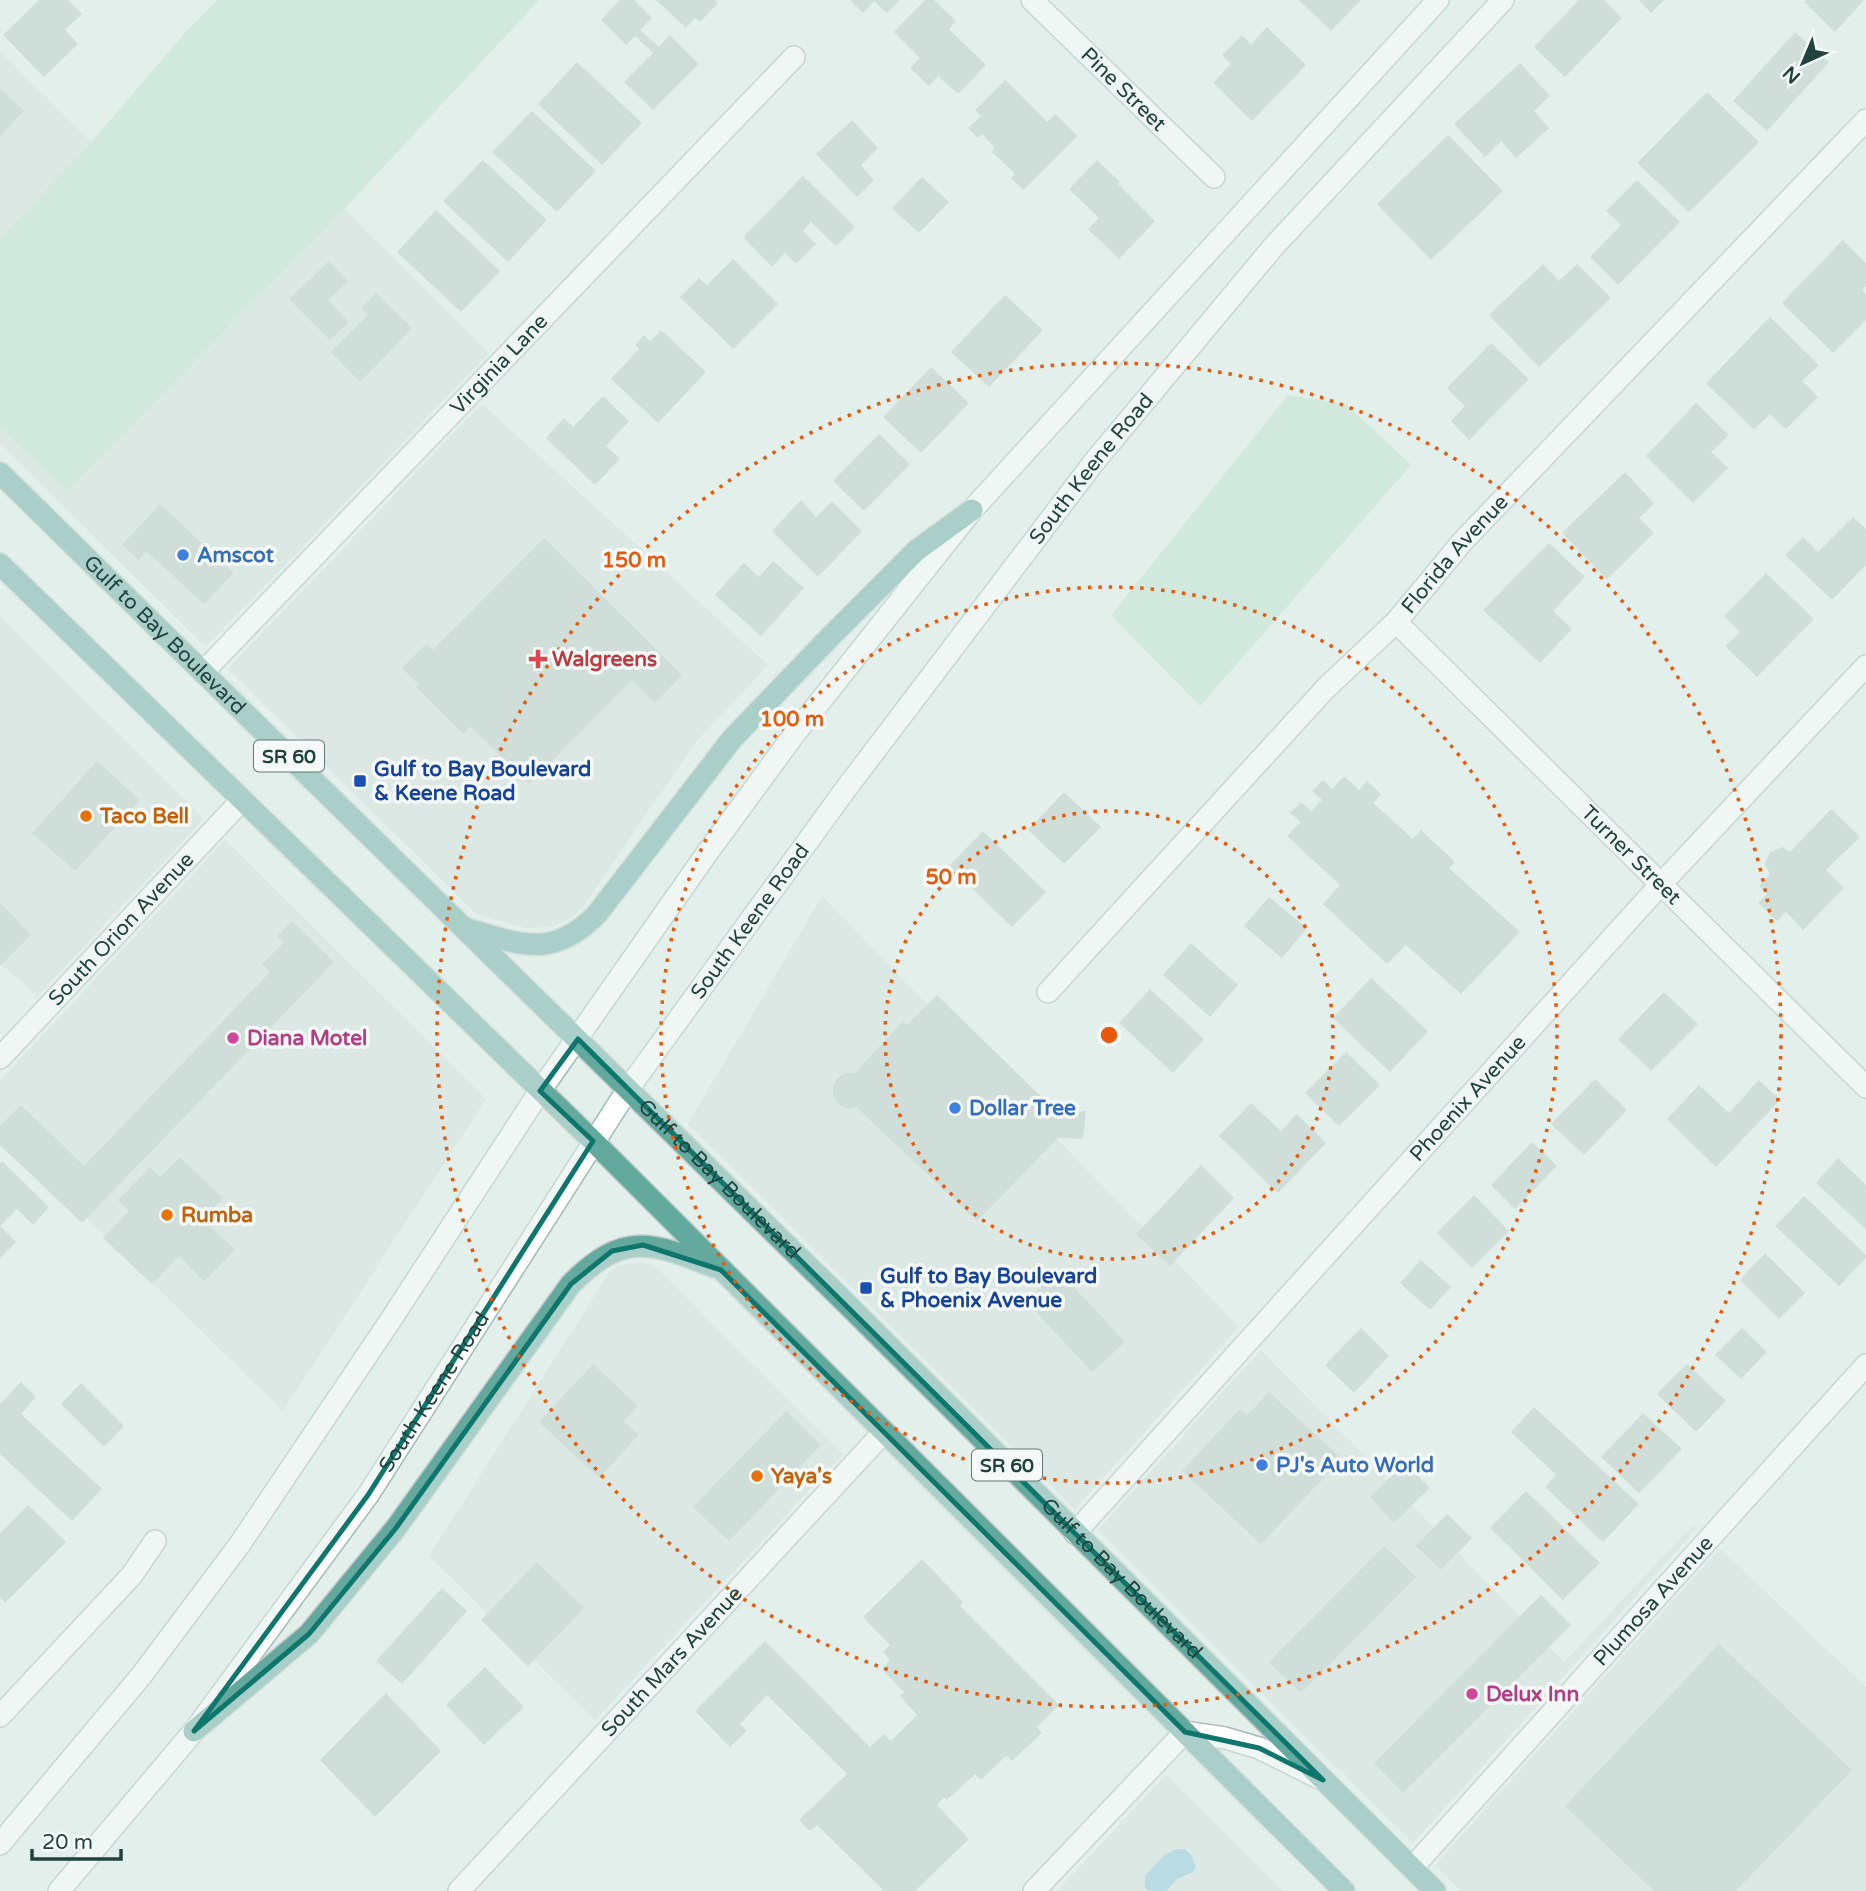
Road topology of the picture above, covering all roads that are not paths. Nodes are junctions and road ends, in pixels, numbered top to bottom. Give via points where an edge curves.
1 (1032, 0) edge
2 (1438, 0) edge
3 (1503, 0) edge
4 (794, 57) dead end
5 (1866, 120) edge
6 (1214, 177) dead end
7 (0, 473) edge
8 (972, 510) junction
9 (0, 564) edge
10 (1396, 622) junction
11 (1866, 666) edge
12 (203, 672) junction
13 (242, 800) junction
14 (1661, 884) junction
15 (466, 929) junction
16 (1048, 992) dead end
17 (578, 1039) junction
18 (0, 1058) edge
19 (1866, 1087) edge
20 (628, 1089) junction
21 (540, 1091) junction
22 (593, 1141) junction
23 (721, 1270) junction
24 (1866, 1365) edge
25 (884, 1432) junction
26 (1075, 1533) junction
27 (155, 1541) dead end
28 (0, 1716) edge
29 (194, 1731) junction
30 (1185, 1732) junction
31 (1324, 1780) junction
32 (0, 1844) edge
33 (1412, 1868) junction
34 (59, 1891) edge
35 (459, 1891) edge
36 (1034, 1891) edge
37 (1344, 1891) edge
38 (1435, 1891) edge

1 - 6 street, Pine Street
2 - 8 street
3 - 20 street, South Keene Road via 1273,246 1094,463 845,790
4 - 12 street, Virginia Lane
5 - 10 street, Florida Avenue via 1463,541
7 - 12 main road, Gulf to Bay Boulevard / SR 60
8 - 15 main road via 917,550 732,739 581,930 552,944 522,945
8 - 17 street via 788,744
9 - 13 main road, SR 60
10 - 14 street, Turner Street
10 - 16 street, Florida Avenue via 1326,688
11 - 14 street, Phoenix Avenue
12 - 15 main road, Gulf to Bay Boulevard / SR 60
13 - 18 street, South Orion Avenue
13 - 21 main road, SR 60
14 - 19 street, Turner Street
14 - 26 street, Phoenix Avenue
15 - 17 main road, Gulf to Bay Boulevard / SR 60
17 - 20 main road, Gulf to Bay Boulevard / SR 60
17 - 21 street
20 - 22 street, South Keene Road
20 - 26 main road, Gulf to Bay Boulevard / SR 60
21 - 22 main road, SR 60
21 - 32 street via 240,1545 141,1676
22 - 23 main road, SR 60
22 - 29 street, South Keene Road via 368,1495
23 - 25 main road, SR 60
23 - 29 main road via 674,1251 643,1245 612,1251 593,1262 572,1284 396,1528 309,1634
24 - 33 street, Plumosa Avenue
25 - 30 main road, SR 60
25 - 35 street, South Mars Avenue
26 - 31 main road, Gulf to Bay Boulevard / SR 60
27 - 28 street via 132,1575
29 - 34 street, South Keene Road
30 - 31 street via 1259,1748
30 - 36 street
30 - 37 main road, SR 60
31 - 33 main road, Gulf to Bay Boulevard / SR 60
33 - 38 main road, Gulf to Bay Boulevard / SR 60

